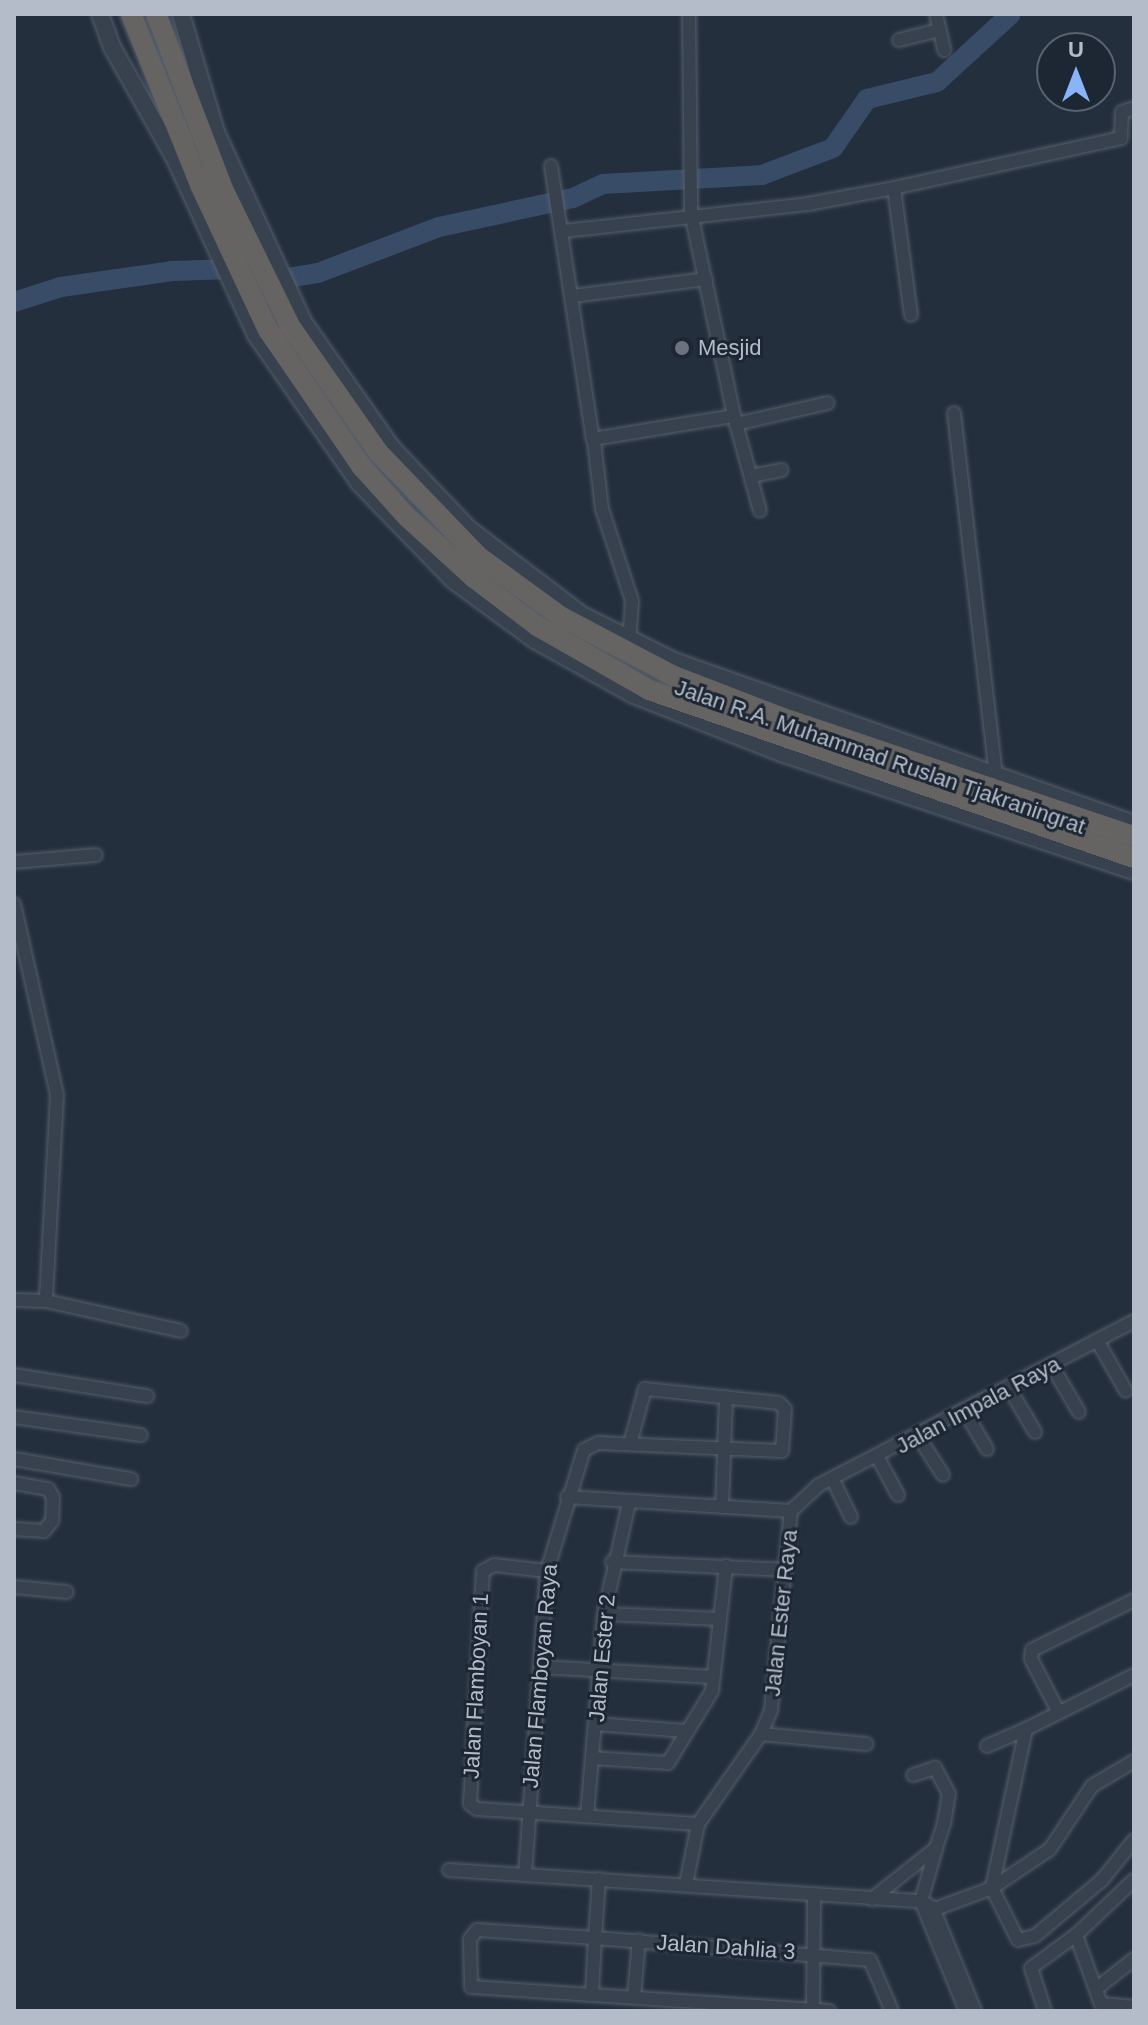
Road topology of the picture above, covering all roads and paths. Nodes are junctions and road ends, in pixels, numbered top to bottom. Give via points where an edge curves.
1 (100, 14) edge
2 (131, 14) edge
3 (156, 14) edge
4 (181, 14) edge
5 (689, 14) edge
6 (936, 14) edge
7 (939, 30) junction
8 (899, 40) dead end
9 (944, 50) dead end
10 (1134, 108) edge
11 (551, 166) dead end
12 (894, 188) junction
13 (691, 213) junction
14 (564, 231) junction
15 (241, 268) junction
16 (706, 279) junction
17 (573, 296) junction
18 (911, 315) dead end
19 (262, 332) junction
20 (828, 403) dead end
21 (954, 413) dead end
22 (735, 420) junction
23 (594, 441) junction
24 (781, 470) dead end
25 (751, 476) junction
26 (760, 511) dead end
27 (629, 640) junction
28 (996, 776) junction
29 (1134, 824) edge
30 (1134, 836) edge
31 (96, 855) dead end
32 (1134, 858) edge
33 (14, 862) edge
34 (1134, 871) edge
35 (14, 904) edge
36 (17, 942) edge
37 (14, 1300) edge
38 (46, 1301) junction
39 (1134, 1321) edge
40 (181, 1331) dead end
41 (1098, 1342) junction
42 (1052, 1366) junction
43 (14, 1375) edge
44 (1009, 1388) junction
45 (1126, 1391) dead end
46 (147, 1396) dead end
47 (726, 1397) junction
48 (965, 1412) junction
49 (1079, 1412) dead end
50 (14, 1417) edge
51 (1035, 1432) dead end
52 (141, 1435) dead end
53 (918, 1436) junction
54 (630, 1444) junction
55 (726, 1449) junction
56 (987, 1449) dead end
57 (878, 1458) junction
58 (14, 1459) edge
59 (943, 1475) dead end
60 (131, 1479) dead end
61 (833, 1480) junction
62 (14, 1483) edge
63 (898, 1495) dead end
64 (567, 1497) junction
65 (629, 1503) junction
66 (722, 1507) junction
67 (791, 1511) junction
68 (851, 1517) dead end
69 (14, 1529) edge
70 (612, 1562) junction
71 (726, 1566) junction
72 (785, 1570) junction
73 (547, 1571) junction
74 (14, 1587) edge
75 (67, 1592) dead end
76 (1134, 1600) edge
77 (604, 1614) junction
78 (720, 1619) junction
79 (540, 1667) junction
80 (598, 1669) junction
81 (1134, 1675) edge
82 (713, 1677) junction
83 (1058, 1711) junction
84 (595, 1724) junction
85 (1026, 1729) junction
86 (686, 1731) junction
87 (761, 1734) junction
88 (867, 1744) dead end
89 (987, 1746) dead end
90 (592, 1758) junction
91 (1134, 1761) edge
92 (913, 1775) dead end
93 (527, 1813) junction
94 (587, 1816) junction
95 (698, 1824) junction
96 (1134, 1840) edge
97 (936, 1848) junction
98 (449, 1870) dead end
99 (525, 1875) junction
100 (599, 1879) junction
101 (1134, 1880) edge
102 (686, 1884) junction
103 (992, 1888) junction
104 (814, 1895) junction
105 (872, 1899) junction
106 (927, 1907) junction
107 (1076, 1935) junction
108 (595, 1938) junction
109 (639, 1940) junction
110 (813, 1954) junction
111 (1134, 1959) edge
112 (958, 1983) junction
113 (1096, 1989) junction
114 (592, 1993) junction
115 (634, 1996) junction
116 (1134, 2007) edge
117 (813, 2009) junction
118 (829, 2011) edge
119 (892, 2011) edge
120 (966, 2011) edge
121 (975, 2011) edge
122 (1045, 2011) edge

1 - 15 street, Jalan R.A. Muhammad Ruslan Tjakraningrat
2 - 15 highway, Jalan R.A. Muhammad Ruslan Tjakraningrat via 172,122
3 - 15 highway, Jalan R.A. Muhammad Ruslan Tjakraningrat
4 - 27 street, Jalan R.A. Muhammad Ruslan Tjakraningrat via 216,132 286,286 329,362 428,490 515,568
5 - 13 street
6 - 7 street
7 - 8 street
7 - 9 street
10 - 12 street via 1122,112 1121,138
11 - 14 street
12 - 13 street via 808,204
12 - 18 street
13 - 14 street
13 - 16 street
14 - 17 street
15 - 19 highway, Jalan R.A. Muhammad Ruslan Tjakraningrat
15 - 30 highway, Jalan R.A. Muhammad Ruslan Tjakraningrat via 379,453 478,556 560,616 611,646 721,696
16 - 17 street
16 - 22 street
17 - 23 street
19 - 32 highway, Jalan R.A. Muhammad Ruslan Tjakraningrat via 361,466 406,516 537,626 649,690
19 - 34 street, Jalan R.A. Muhammad Ruslan Tjakraningrat via 321,434 400,529 453,580 580,668 704,725
20 - 22 street
21 - 28 street
22 - 23 street
22 - 25 street
23 - 27 street via 602,509 632,601
24 - 25 street
25 - 26 street
27 - 28 street, Jalan R.A. Muhammad Ruslan Tjakraningrat via 729,683
28 - 29 street, Jalan R.A. Muhammad Ruslan Tjakraningrat
31 - 33 street
35 - 36 street
36 - 38 street via 57,1095
37 - 38 street
38 - 40 street
39 - 41 street, Jalan Impala Raya
41 - 42 street, Jalan Impala Raya
41 - 45 street
42 - 44 street, Jalan Impala Raya
42 - 49 street
43 - 46 street
44 - 48 street, Jalan Impala Raya
44 - 51 street
47 - 54 street via 644,1389
47 - 55 street
47 - 55 street via 782,1404 786,1447
48 - 53 street, Jalan Impala Raya
48 - 56 street
50 - 52 street
53 - 57 street, Jalan Impala Raya
53 - 59 street
54 - 55 street
54 - 64 street, Jalan Flamboyan Raya via 598,1443 584,1450
55 - 66 street
57 - 61 street, Jalan Impala Raya
57 - 63 street
58 - 60 street
61 - 67 street, Jalan Impala Raya via 819,1485
61 - 68 street
62 - 69 street via 50,1490 53,1502 52,1521 44,1531
64 - 65 street
64 - 73 street, Jalan Flamboyan Raya
65 - 66 street
65 - 70 street, Jalan Ester 2
66 - 67 street
67 - 72 street, Jalan Ester Raya
70 - 71 street
70 - 77 street, Jalan Ester 2
71 - 72 street
71 - 78 street
72 - 87 street, Jalan Ester Raya via 771,1710
73 - 79 street, Jalan Flamboyan Raya
73 - 93 street, Jalan Flamboyan 1 via 487,1567 472,1806
74 - 75 street
76 - 83 street via 1032,1650 1031,1659
77 - 78 street
77 - 80 street, Jalan Ester 2
78 - 82 street
79 - 80 street
79 - 93 street, Jalan Flamboyan Raya
80 - 82 street
80 - 84 street, Jalan Ester 2
81 - 83 street
82 - 86 street via 710,1694
83 - 85 street
84 - 86 street
84 - 90 street, Jalan Ester 2
85 - 89 street
85 - 103 street
86 - 90 street via 664,1765
87 - 88 street
87 - 95 street, Jalan Ester Raya
90 - 94 street, Jalan Ester 2
91 - 103 street via 1092,1786 1056,1843
92 - 97 street via 933,1767 949,1794
93 - 94 street
93 - 99 street, Jalan Flamboyan Raya
94 - 95 street
95 - 102 street, Jalan Ester Raya
96 - 103 street via 1102,1880 1024,1942 1018,1940
97 - 105 street
97 - 106 street
98 - 99 street
99 - 100 street
100 - 102 street
100 - 108 street
101 - 107 street
102 - 104 street
103 - 106 street
104 - 105 street
104 - 110 street
105 - 106 street
106 - 112 street
107 - 113 street
107 - 122 street via 1031,1968
108 - 109 street, Jalan Dahlia 3
108 - 114 street
108 - 114 street, Jalan Dahlia 3 via 477,1930 470,1939 467,1978 475,1989
109 - 110 street, Jalan Dahlia 3
109 - 115 street
110 - 117 street
110 - 119 street, Jalan Dahlia 3 via 870,1960
111 - 113 street
112 - 120 street
112 - 121 street
113 - 116 street via 1102,2005
114 - 115 street
115 - 117 street
117 - 118 street

